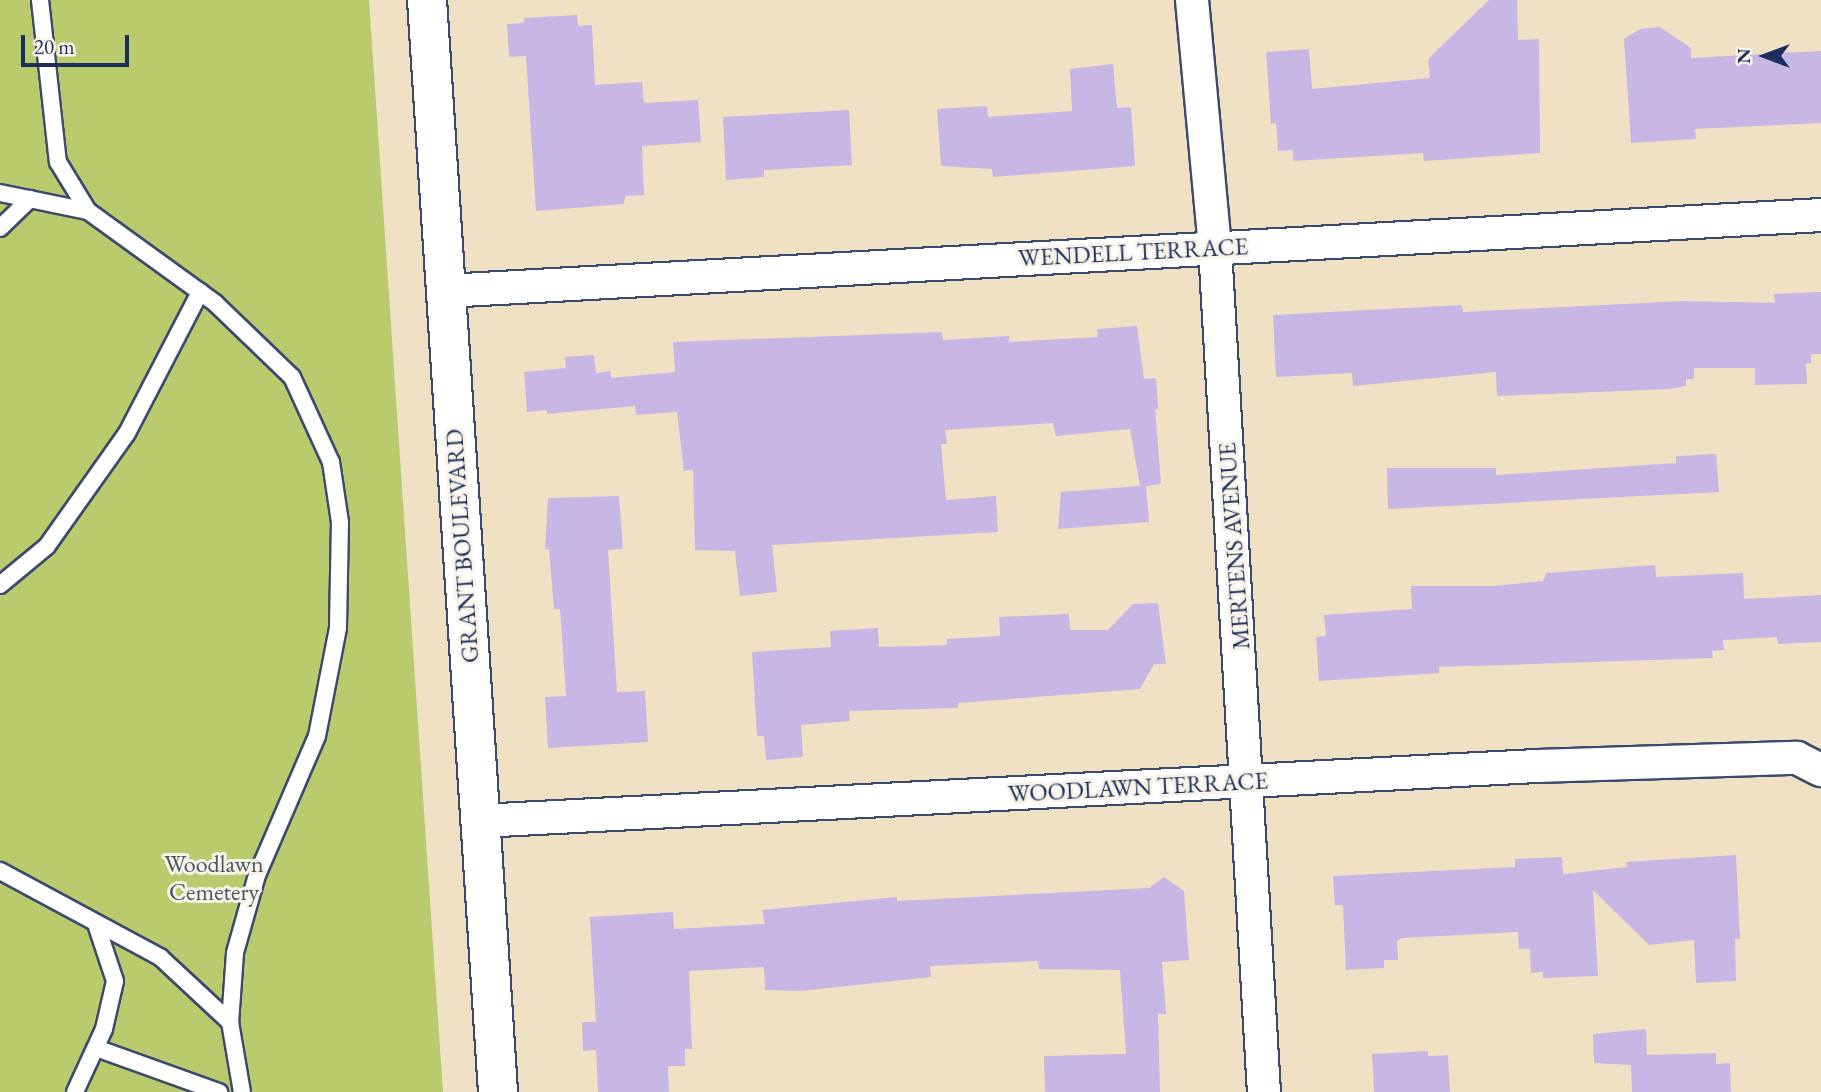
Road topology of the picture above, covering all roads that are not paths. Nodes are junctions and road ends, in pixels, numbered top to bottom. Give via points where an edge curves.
1 (40, 0) edge
2 (426, 0) edge
3 (1192, 0) edge
4 (0, 192) edge
5 (30, 199) junction
6 (88, 211) junction
7 (1821, 215) edge
8 (0, 228) edge
9 (1215, 248) junction
10 (445, 290) junction
11 (200, 292) junction
12 (0, 585) edge
13 (1809, 764) edge
14 (1249, 781) junction
15 (480, 821) junction
16 (0, 871) edge
17 (97, 927) junction
18 (230, 1022) junction
19 (96, 1048) junction
20 (75, 1092) edge
21 (219, 1092) edge
22 (242, 1092) edge
23 (498, 1092) edge
24 (1264, 1092) edge

1 - 6 lane via 58,162
2 - 10 street, GRANT BOULEVARD
3 - 9 street, MERTENS AVENUE
4 - 5 lane
5 - 6 lane
5 - 8 lane
6 - 11 lane
7 - 9 street, WENDELL TERRACE
9 - 10 street, WENDELL TERRACE
9 - 14 street, MERTENS AVENUE
10 - 15 street, GRANT BOULEVARD
11 - 12 lane via 127,433 47,546
11 - 18 lane via 292,377 331,462 340,522 338,628 317,736 257,875 235,953
13 - 14 street, WOODLAWN TERRACE
14 - 15 street, WOODLAWN TERRACE
14 - 24 street, MERTENS AVENUE
15 - 23 street, GRANT BOULEVARD
16 - 17 lane via 25,881
17 - 18 lane via 160,957
17 - 19 lane via 115,981
18 - 22 lane
19 - 20 lane
19 - 21 lane

